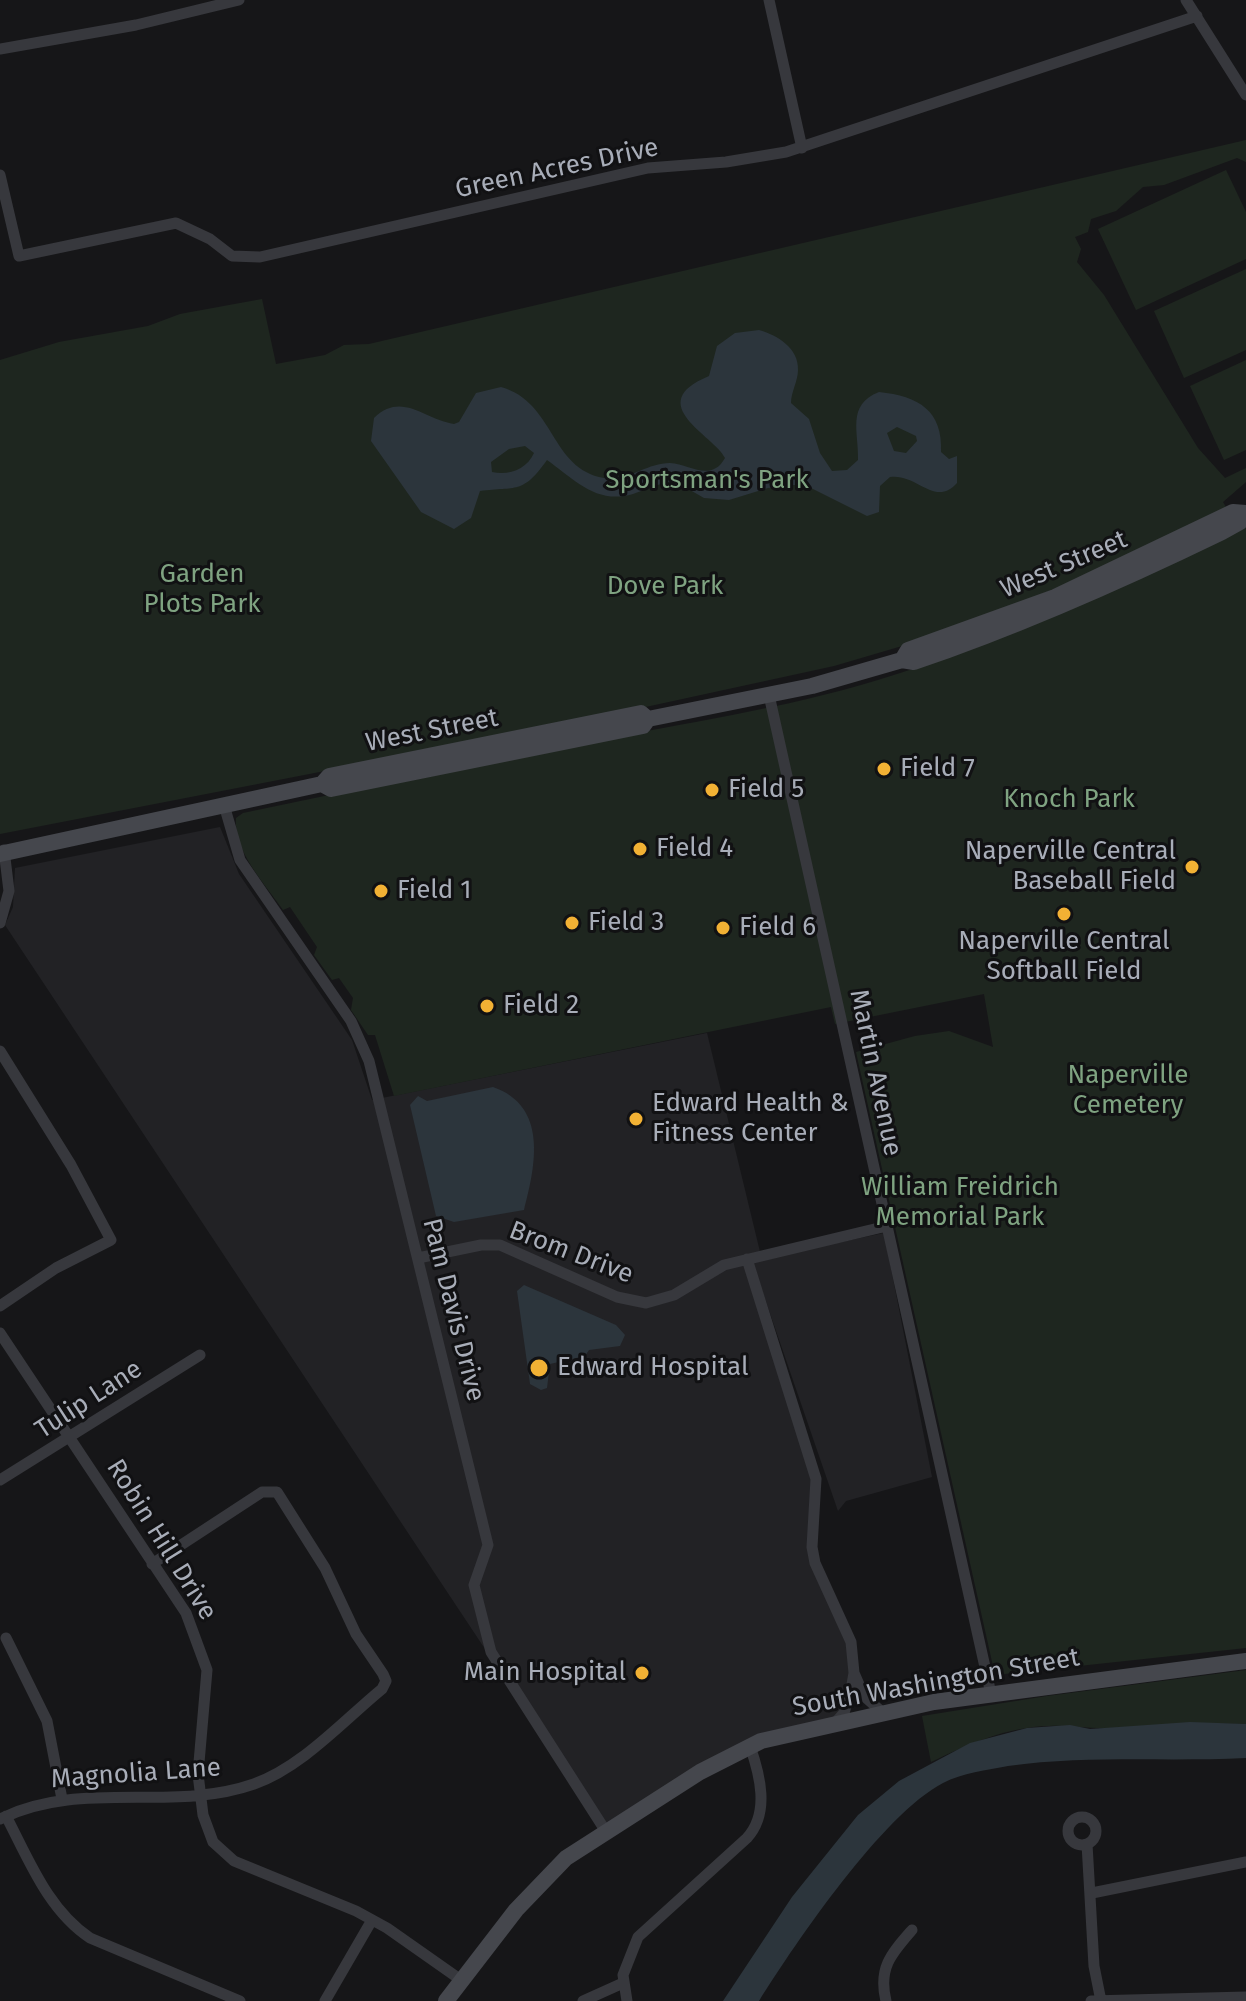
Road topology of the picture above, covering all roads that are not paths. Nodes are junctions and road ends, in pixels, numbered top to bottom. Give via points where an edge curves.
1 (239, 0) edge
2 (769, 0) edge
3 (1186, 0) edge
4 (1197, 16) junction
5 (0, 49) edge
6 (1246, 95) edge
7 (802, 148) junction
8 (0, 175) edge
9 (1246, 513) edge
10 (769, 695) junction
11 (224, 805) junction
12 (1, 851) edge
13 (0, 923) edge
14 (0, 1051) edge
15 (887, 1226) junction
16 (418, 1258) junction
17 (747, 1259) junction
18 (0, 1306) edge
19 (0, 1333) edge
20 (200, 1355) dead end
21 (71, 1438) junction
22 (0, 1480) edge
23 (152, 1564) junction
24 (6, 1638) dead end
25 (1246, 1661) edge
26 (854, 1673) junction
27 (991, 1694) junction
28 (883, 1713) junction
29 (836, 1722) junction
30 (750, 1746) junction
31 (200, 1793) junction
32 (62, 1799) junction
33 (3, 1818) edge
34 (605, 1830) junction
35 (1087, 1844) dead end
36 (1246, 1862) edge
37 (1092, 1893) junction
38 (372, 1920) junction
39 (912, 1930) dead end
40 (461, 1980) junction
41 (623, 1983) junction
42 (1246, 1997) edge
43 (1100, 2000) edge
44 (240, 2001) edge
45 (325, 2001) edge
46 (446, 2001) edge
47 (583, 2001) edge
48 (627, 2001) edge
49 (886, 2001) edge
50 (1091, 2001) edge

1 - 5 street
2 - 7 street
3 - 4 street
4 - 6 street
4 - 7 street, Green Acres Drive
7 - 8 street, Green Acres Drive via 726,162 648,168 260,257 232,256 176,223 19,256
9 - 10 street, West Street via 1233,512 1055,597 908,650 902,660
10 - 11 street, West Street via 331,789 322,784
10 - 15 street, Martin Avenue
11 - 12 street, West Street
11 - 16 street, Pam Davis Drive via 240,860 351,1021 369,1061
12 - 13 street via 9,891
14 - 18 street via 111,1240 56,1268
15 - 17 street, Brom Drive
15 - 27 street, Martin Avenue
16 - 17 street, Brom Drive via 500,1245 617,1297 646,1303
16 - 34 street, Pam Davis Drive via 488,1545 474,1585 491,1652
17 - 26 street via 816,1479 814,1559 847,1631
19 - 21 street, Robin Hill Drive
20 - 21 street, Tulip Lane
21 - 22 street, Tulip Lane
21 - 23 street, Robin Hill Drive
23 - 31 street, Robin Hill Drive via 186,1613 207,1670
23 - 31 street, Magnolia Lane via 262,1492 272,1491 285,1502 325,1568 349,1622 386,1681 280,1771 238,1788
24 - 32 street via 47,1721
25 - 27 street, South Washington Street
26 - 28 street via 864,1696
26 - 29 street via 848,1703
27 - 28 street, South Washington Street
28 - 29 street, South Washington Street
29 - 30 street, South Washington Street
30 - 34 street, South Washington Street
30 - 41 street via 762,1804 755,1828 638,1937
31 - 32 street, Magnolia Lane
31 - 38 street, Robin Hill Drive via 206,1828 226,1856
32 - 33 street, Magnolia Lane via 24,1807
33 - 44 street via 74,1928
34 - 40 street, South Washington Street via 542,1879
35 - 37 street
36 - 37 street
37 - 43 street
38 - 40 street, Robin Hill Drive
38 - 45 street
39 - 49 street via 883,1968
40 - 46 street, South Washington Street
41 - 47 street
41 - 48 street
42 - 43 street
43 - 50 street

